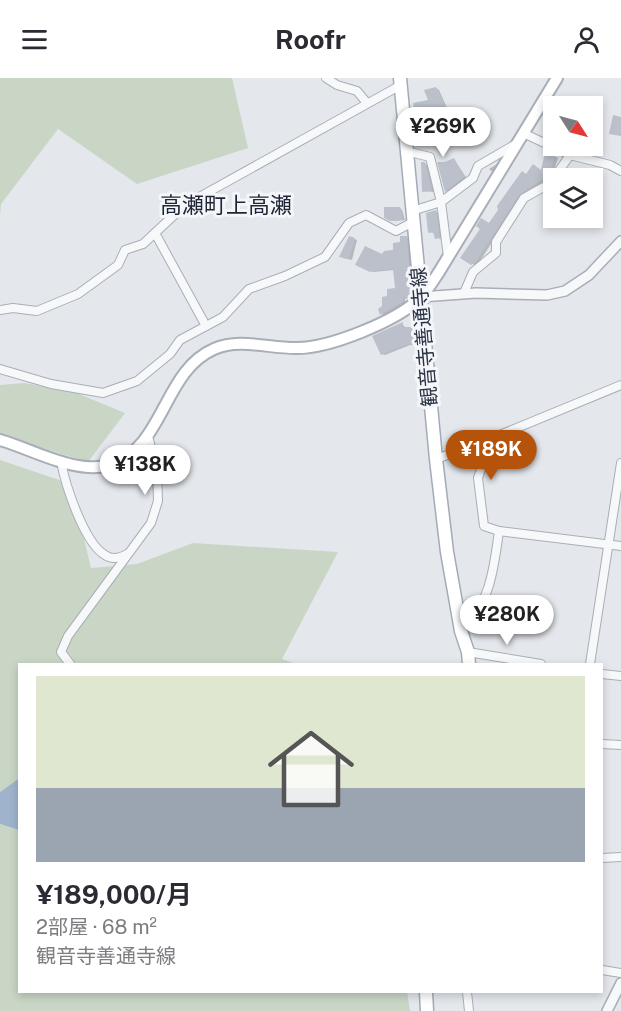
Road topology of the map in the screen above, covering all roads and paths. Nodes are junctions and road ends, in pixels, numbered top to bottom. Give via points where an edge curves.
1 (326, 78) edge
2 (557, 78) edge
3 (400, 81) edge
4 (367, 103) junction
5 (523, 133) junction
6 (543, 142) edge
7 (517, 143) junction
8 (406, 151) junction
9 (574, 156) edge
10 (621, 171) edge
11 (543, 187) edge
12 (441, 202) junction
13 (412, 216) junction
14 (155, 233) junction
15 (621, 241) edge
16 (448, 257) junction
17 (464, 293) junction
18 (421, 297) junction
19 (0, 310) edge
20 (206, 326) junction
21 (0, 369) edge
22 (621, 385) edge
23 (148, 436) junction
24 (0, 440) edge
25 (487, 440) junction
26 (436, 459) junction
27 (61, 461) junction
28 (621, 463) edge
29 (499, 531) junction
30 (609, 544) junction
31 (621, 546) edge
32 (128, 553) junction
33 (461, 631) junction
34 (468, 658) edge
35 (69, 663) edge
36 (529, 663) edge
37 (590, 663) edge
38 (603, 674) edge
39 (621, 676) edge
40 (603, 744) edge
41 (621, 745) edge
42 (621, 857) edge
43 (603, 858) edge
44 (603, 970) edge
45 (621, 973) edge
46 (621, 983) edge
47 (426, 993) edge
48 (466, 993) edge
49 (427, 1011) edge
50 (469, 1011) edge
51 (607, 1011) edge

1 - 4 street via 357,91
2 - 5 main road
3 - 4 street
3 - 8 main road, 観音寺善通寺線
4 - 14 street via 185,206
5 - 6 street
5 - 7 main road
7 - 12 street via 478,166 473,178
7 - 16 main road
8 - 12 street via 430,157
8 - 13 main road, 観音寺善通寺線
9 - 10 street
11 - 17 street via 524,198 496,242 496,253 473,272
12 - 13 street
12 - 16 street
13 - 18 main road, 観音寺善通寺線
13 - 20 street via 396,231 366,215 349,223 325,257 249,289 223,317
14 - 19 street via 143,244 125,250 117,265 78,294 37,311
14 - 20 street
15 - 17 street via 588,275 565,291 547,295
16 - 18 main road
17 - 18 street
18 - 23 main road via 402,312 316,347 232,344 215,348 190,366
18 - 26 main road, 観音寺善通寺線
20 - 21 street via 180,340 170,354 137,381 103,393 51,384
22 - 25 street
23 - 27 main road via 134,452 108,466
23 - 32 street via 157,470 158,506 151,523
24 - 27 main road
25 - 26 street
25 - 29 street via 488,449 478,478 484,526
26 - 33 main road, 観音寺善通寺線
27 - 32 street via 76,510 99,550 110,558
28 - 30 street
29 - 30 street
29 - 33 street via 488,592 472,621
30 - 31 street
30 - 37 street
32 - 35 street via 68,636 61,651
33 - 34 main road, 観音寺善通寺線
34 - 36 street
38 - 39 street
40 - 41 street
42 - 43 street
44 - 45 street
46 - 51 street
47 - 49 main road
48 - 50 street

